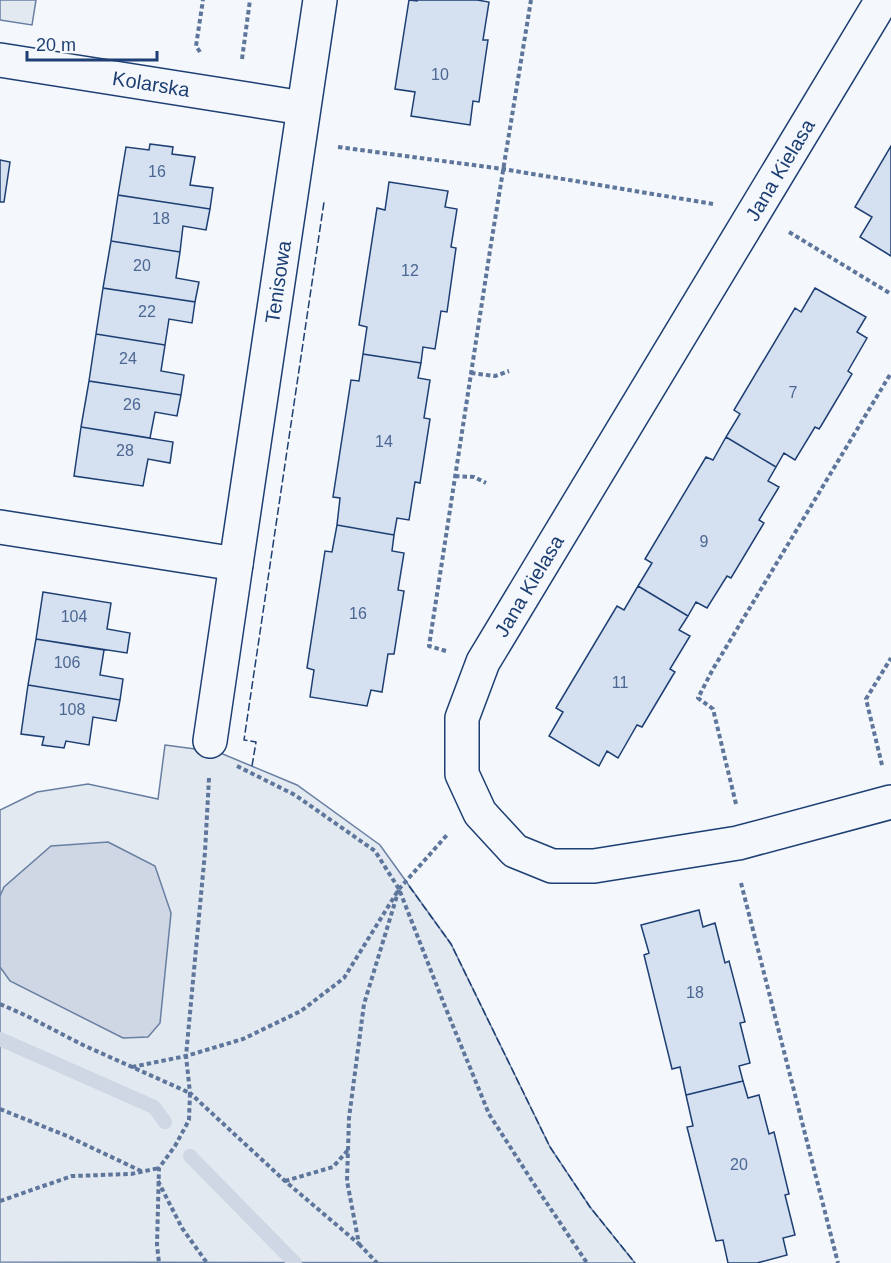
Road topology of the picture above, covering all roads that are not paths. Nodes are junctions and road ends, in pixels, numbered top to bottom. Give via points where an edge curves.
1 (320, 0) edge
2 (882, 0) edge
3 (0, 60) edge
4 (303, 108) junction
5 (0, 528) edge
6 (236, 564) junction
7 (210, 747) road end
8 (891, 802) edge

1 - 4 street, Tenisowa
2 - 8 street, Jana Kielasa via 483,662 462,718 462,774 480,813 515,850 552,866 594,866 738,843
3 - 4 street, Kolarska
4 - 6 street, Tenisowa
5 - 6 street
6 - 7 street, Tenisowa

